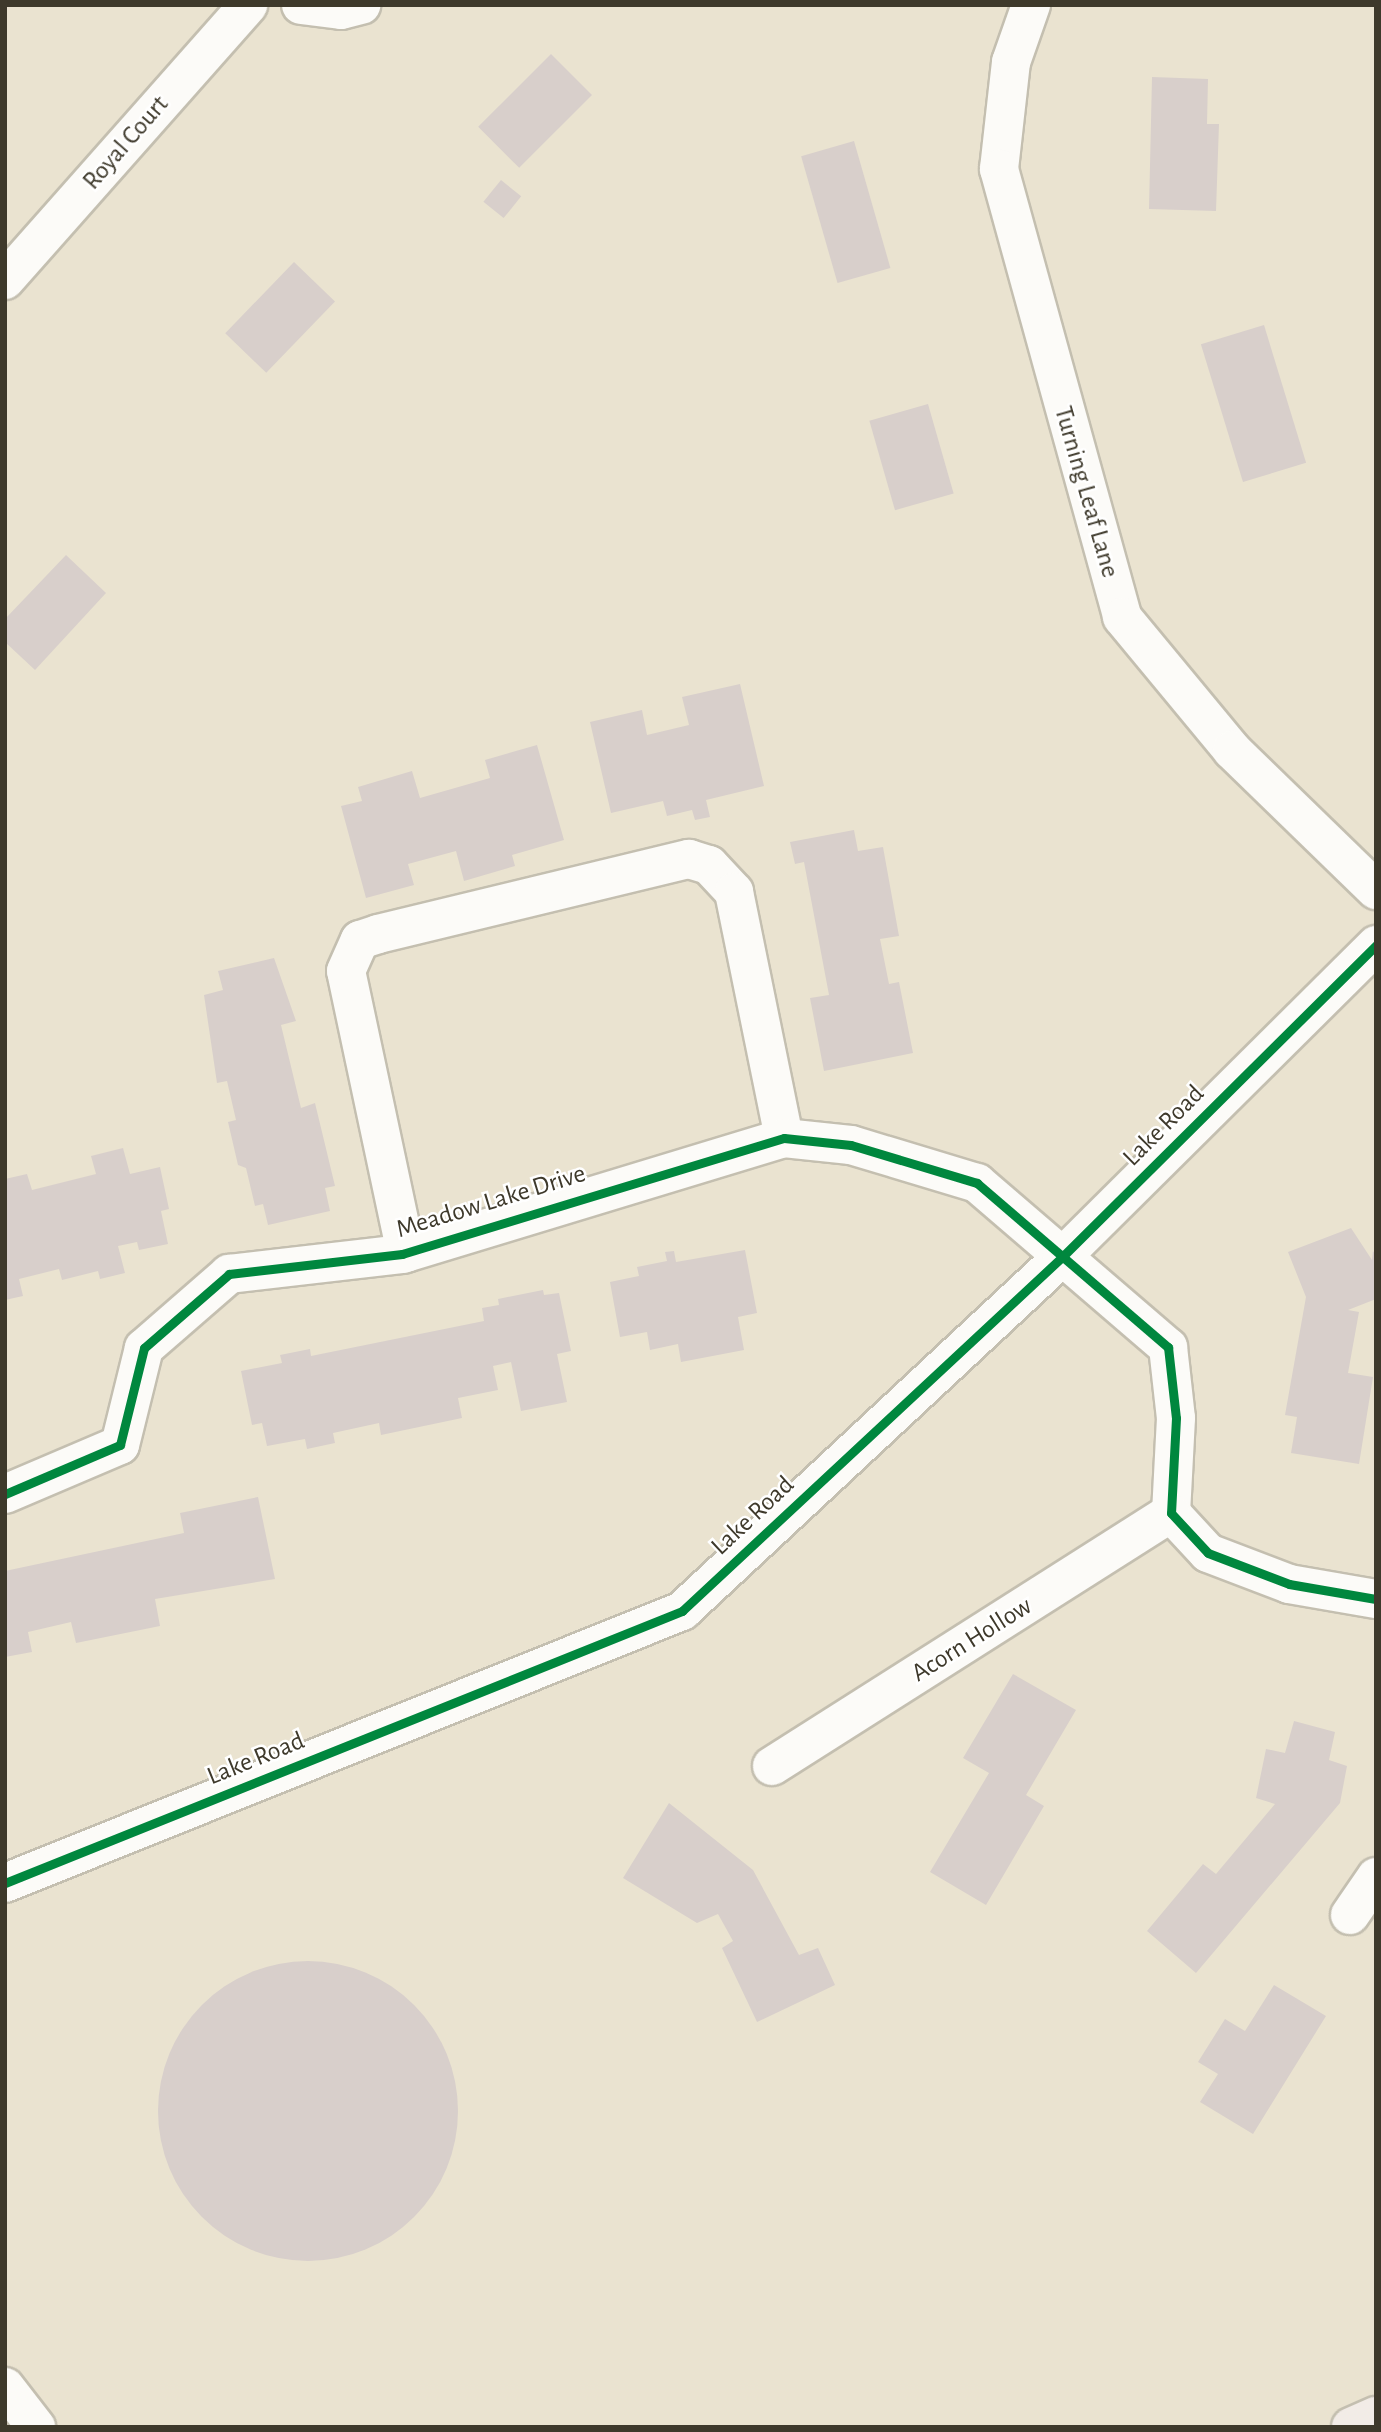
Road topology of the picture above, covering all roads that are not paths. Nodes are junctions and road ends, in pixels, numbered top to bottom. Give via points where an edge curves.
1 (248, 5) edge
2 (301, 5) edge
3 (361, 5) edge
4 (1031, 5) edge
5 (5, 280) edge
6 (1376, 890) edge
7 (1376, 945) edge
8 (784, 1138) junction
9 (406, 1253) junction
10 (1062, 1257) junction
11 (5, 1494) edge
12 (1171, 1513) junction
13 (1376, 1598) edge
14 (772, 1766) dead end
15 (1376, 1877) edge
16 (5, 1883) edge
17 (1350, 1915) dead end
18 (5, 2387) edge
19 (1376, 2416) edge
20 (36, 2427) edge
21 (1351, 2427) edge

1 - 5 street, Royal Court
2 - 3 street via 341,10
4 - 6 street, Turning Leaf Lane via 1010,62 999,169 1122,617 1232,750
7 - 10 street, Lake Road
8 - 9 street, Meadow Lake Drive
8 - 9 street via 734,892 709,865 689,859 378,934 360,940 346,971
8 - 10 street, Meadow Lake Drive via 851,1145 977,1183
9 - 11 street, Meadow Lake Drive via 229,1275 144,1348 120,1445
10 - 12 street, Meadow Lake Drive via 1168,1347 1176,1418
10 - 16 street, Lake Road via 682,1611
12 - 13 street via 1208,1553 1290,1584
12 - 14 street, Acorn Hollow
15 - 17 street
18 - 20 street
19 - 21 main road

